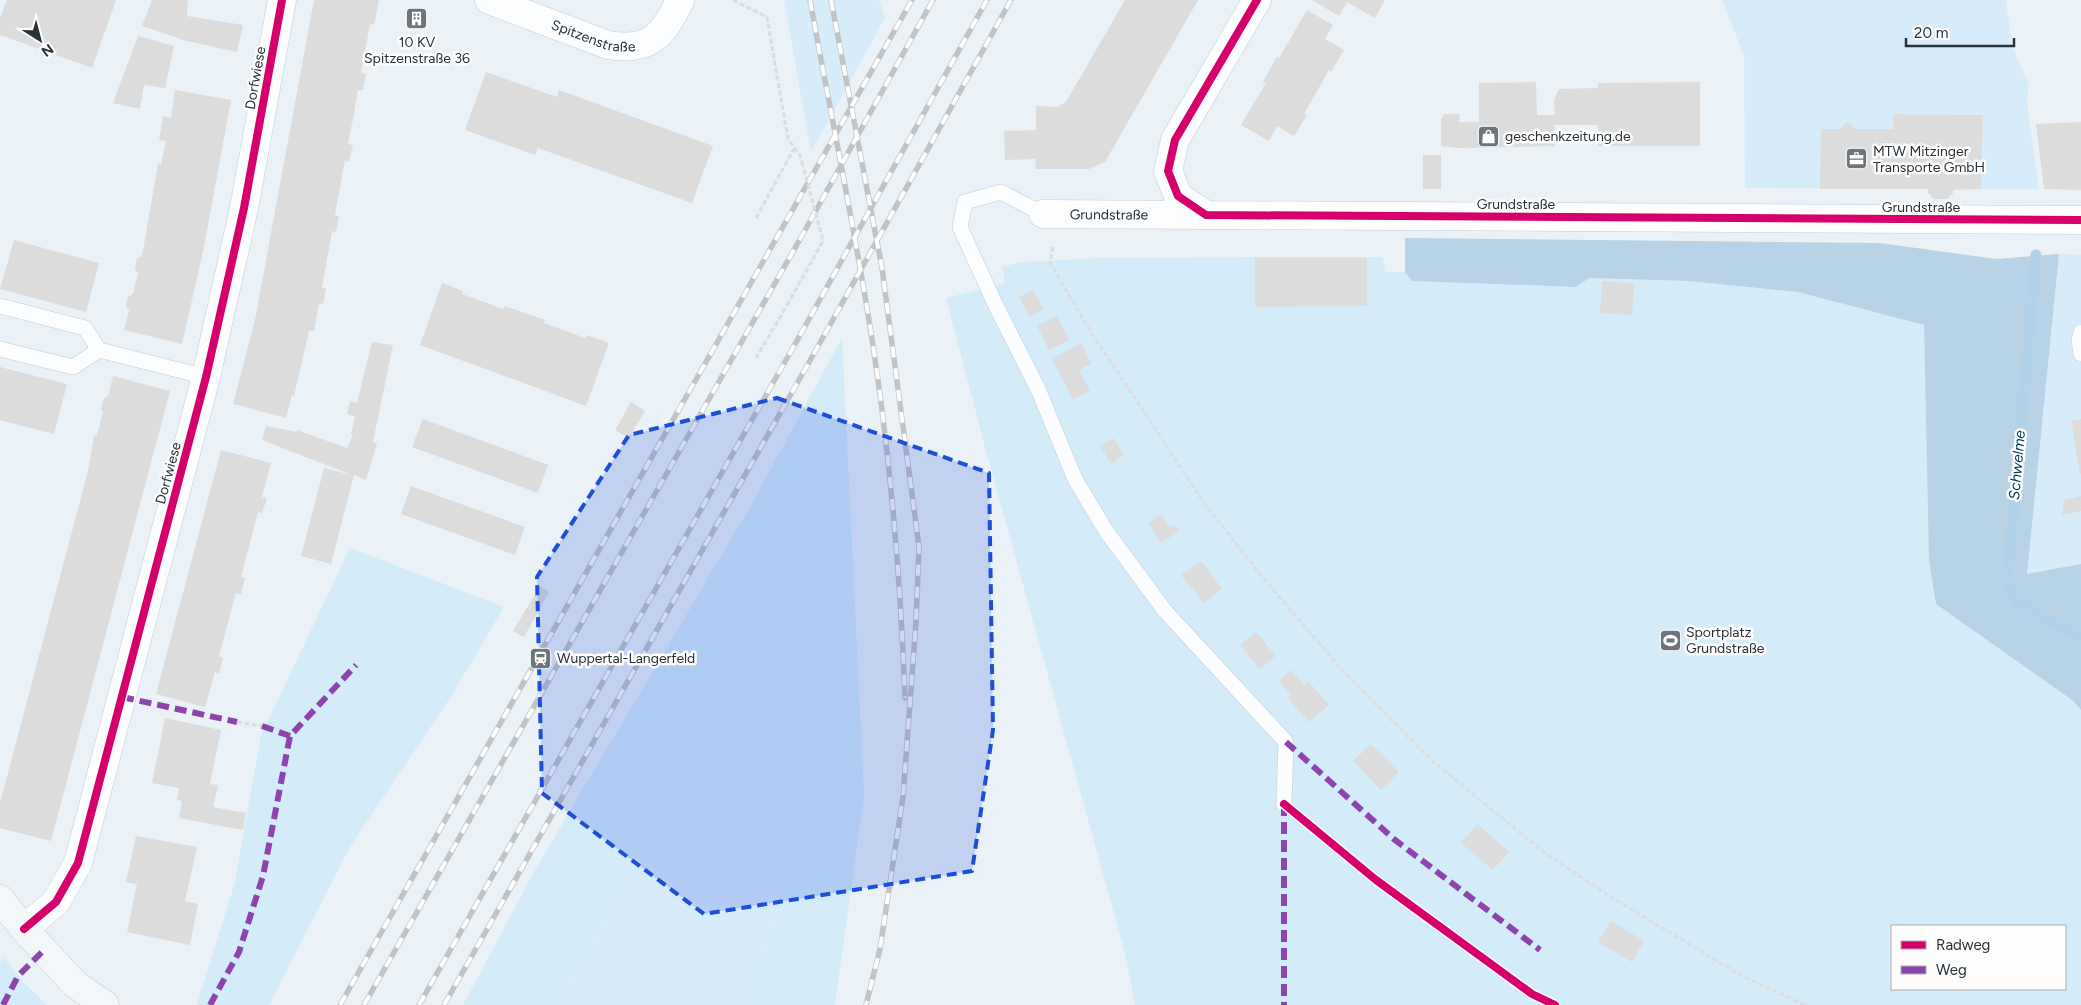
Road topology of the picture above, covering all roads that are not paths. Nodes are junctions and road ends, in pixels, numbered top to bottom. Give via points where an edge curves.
1 (282, 0) edge
2 (489, 0) edge
3 (680, 0) edge
4 (1257, 0) edge
5 (1051, 214) joint
6 (1206, 215) junction
7 (2081, 220) edge
8 (0, 306) edge
9 (2081, 332) edge
10 (0, 349) edge
11 (99, 350) junction
12 (2081, 354) edge
13 (206, 377) junction
14 (1284, 804) dead end
15 (0, 899) edge
16 (24, 929) junction
17 (105, 1005) edge

1 - 13 street, Dorfwiese via 244,208
2 - 3 street, Spitzenstraße via 623,47 648,43 660,34 670,22
4 - 6 street via 1175,140 1168,171 1178,196
5 - 6 street, Grundstraße
5 - 14 lane via 1001,192 966,202 960,227 1038,389 1075,479 1106,531 1165,611 1286,742
6 - 7 street, Grundstraße
8 - 11 lane via 85,328
9 - 12 lane
10 - 11 lane via 73,367
11 - 13 lane
13 - 16 street, Dorfwiese via 78,863 56,902
15 - 16 street
16 - 17 street via 75,984

